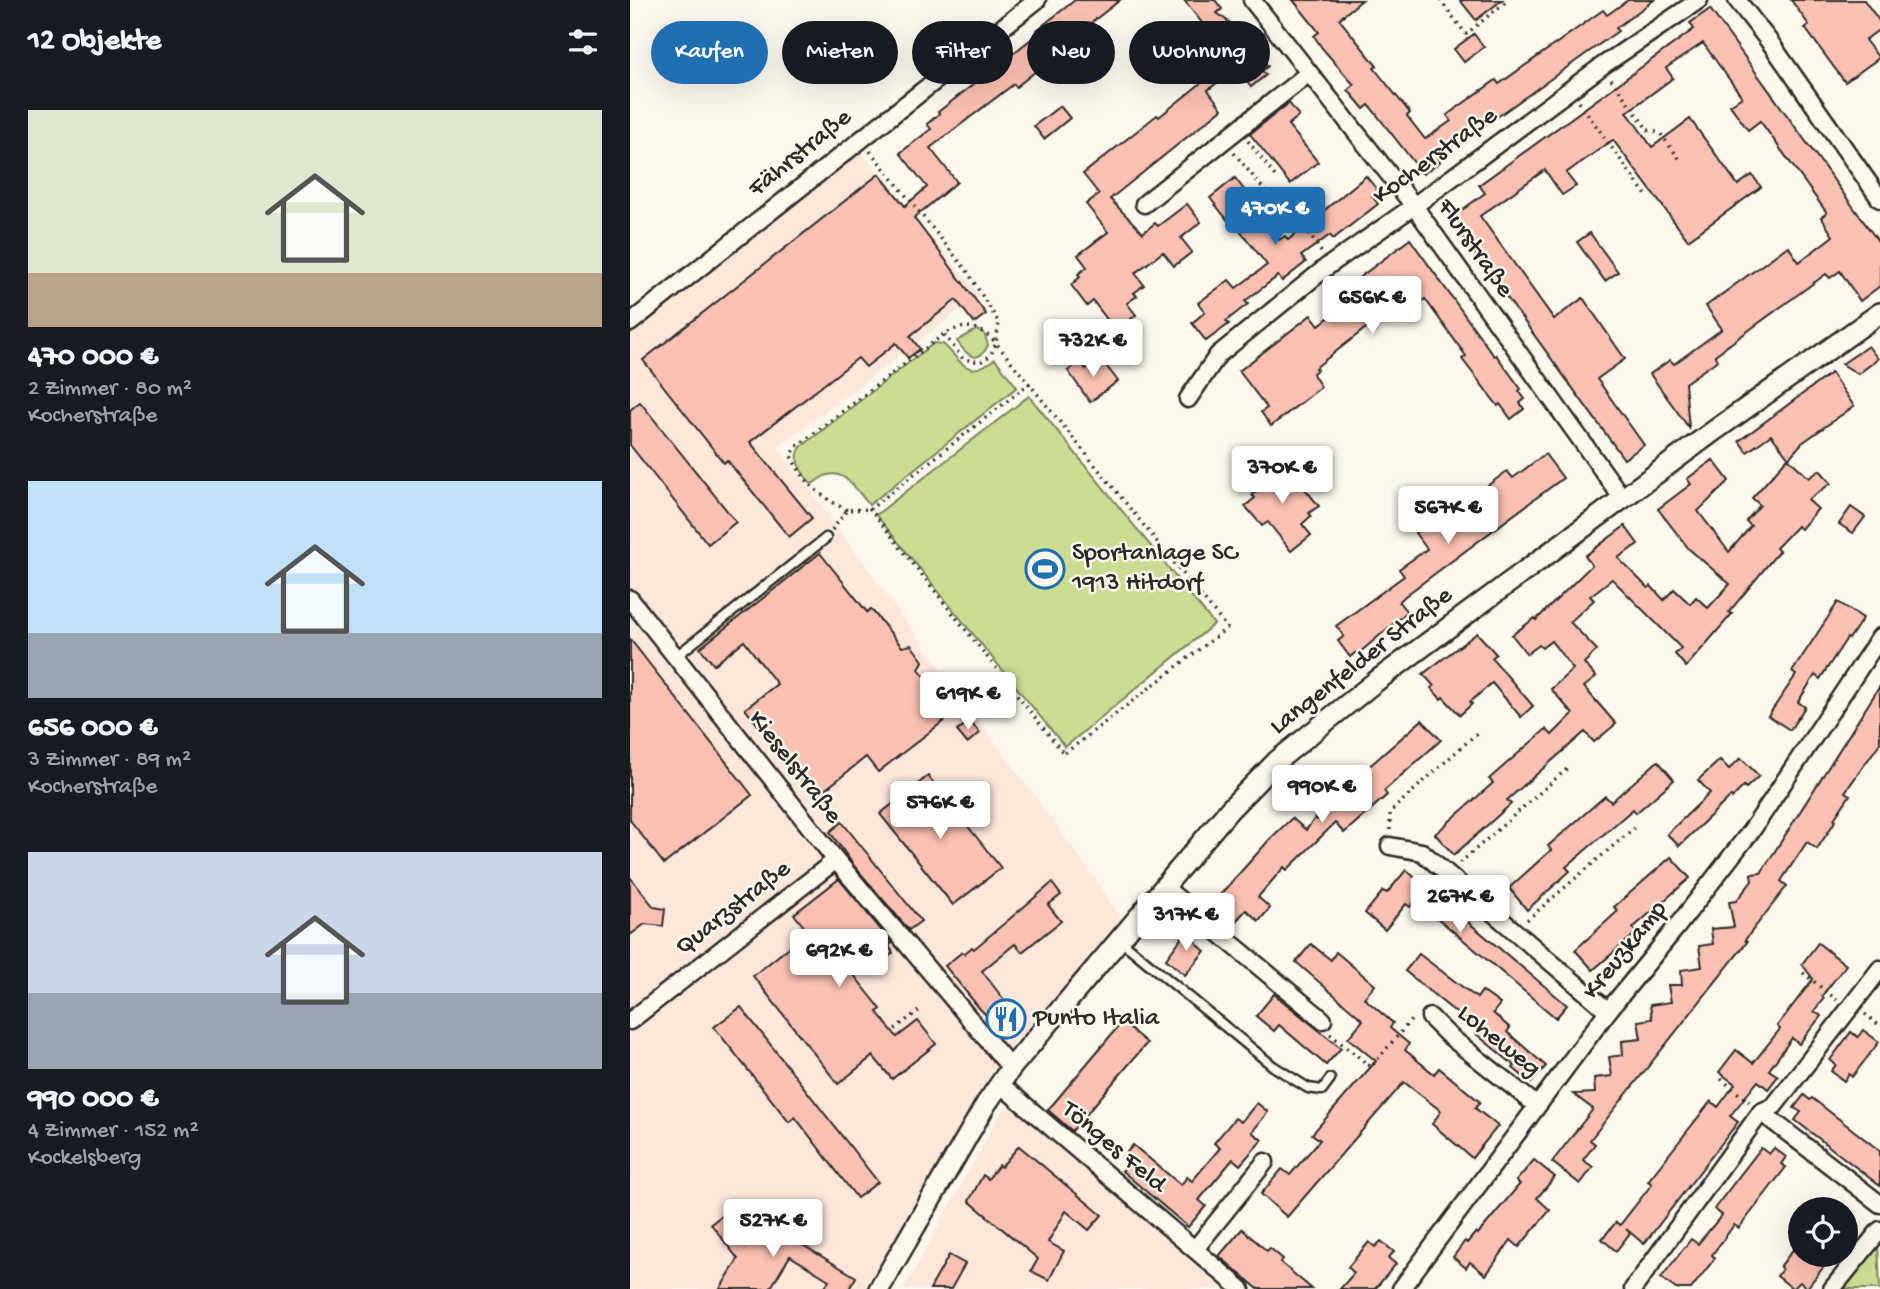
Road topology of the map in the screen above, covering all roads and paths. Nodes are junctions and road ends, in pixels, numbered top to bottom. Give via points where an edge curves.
1 (1037, 0) edge
2 (1252, 0) edge
3 (1440, 0) edge
4 (1508, 0) edge
5 (1699, 0) edge
6 (1737, 0) edge
7 (1602, 66) junction
8 (1309, 73) junction
9 (1570, 89) junction
10 (1238, 129) junction
11 (860, 139) junction
12 (1224, 141) junction
13 (1681, 161) dead end
14 (1275, 176) dead end
15 (1648, 198) dead end
16 (1880, 198) edge
17 (1144, 204) dead end
18 (1414, 206) junction
19 (1328, 266) junction
20 (1880, 313) edge
21 (630, 323) edge
22 (944, 334) junction
23 (996, 342) junction
24 (1030, 383) junction
25 (1188, 399) dead end
26 (1623, 499) junction
27 (870, 509) junction
28 (847, 510) junction
29 (826, 538) joint
30 (630, 599) edge
31 (1880, 637) edge
32 (676, 657) junction
33 (1477, 733) dead end
34 (1569, 767) dead end
35 (1634, 828) dead end
36 (1390, 846) joint
37 (835, 860) junction
38 (1448, 874) junction
39 (1164, 887) junction
40 (1515, 931) junction
41 (1119, 939) junction
42 (1880, 970) edge
43 (1803, 973) dead end
44 (922, 1008) dead end
45 (1849, 1010) junction
46 (1608, 1011) junction
47 (1430, 1017) joint
48 (1323, 1020) joint
49 (630, 1021) edge
50 (895, 1029) dead end
51 (1005, 1076) junction
52 (1330, 1079) dead end
53 (1721, 1079) dead end
54 (1536, 1105) junction
55 (1761, 1112) junction
56 (1265, 1162) dead end
57 (1880, 1204) edge
58 (1880, 1230) edge
59 (1195, 1249) junction
60 (879, 1289) edge
61 (1241, 1289) edge
62 (1401, 1289) edge
63 (1633, 1289) edge
64 (1832, 1289) edge

1 - 11 street, Fährstraße
2 - 8 street, Flurstraße
3 - 4 path via 1466,34
5 - 7 street, Kocherstraße
6 - 16 street
7 - 9 street, Kocherstraße
7 - 13 path via 1648,130 1660,133
8 - 10 street
8 - 18 street, Flurstraße
9 - 15 path
9 - 18 street, Kocherstraße
10 - 12 street
10 - 14 path
11 - 21 street, Fährstraße
11 - 23 path via 967,271 999,323
12 - 17 street
12 - 19 path via 1266,192 1276,193 1304,226
18 - 19 street, Kocherstraße
18 - 26 street, Flurstraße
19 - 25 street, Kocherstraße via 1218,355
20 - 26 street, Langenfelder Straße
22 - 23 path via 959,326 982,329
22 - 23 path via 963,359 981,362 991,355
22 - 28 path via 797,446 792,456 800,474 823,498
23 - 24 path
24 - 27 path
24 - 27 path via 1227,628 1064,754
26 - 39 street, Langenfelder Straße via 1375,682 1278,760
27 - 28 path
28 - 29 path
29 - 32 lane
30 - 32 street, Kieselstraße
31 - 46 street, Kreuzkamp via 1754,827
32 - 37 street, Kieselstraße
33 - 36 path via 1390,812
34 - 38 path
35 - 40 path
36 - 38 street via 1422,852
37 - 49 street, Quarzstraße
37 - 51 street, Kieselstraße
38 - 40 street
39 - 41 street, Langenfelder Straße
39 - 48 street
40 - 46 street
41 - 51 street, Langenfelder Straße
41 - 52 lane via 1273,1066 1308,1088 1322,1090
42 - 45 street
43 - 45 path
44 - 50 path
45 - 55 street via 1774,1106
46 - 54 street, Kreuzkamp
47 - 48 path via 1412,1019 1371,1067 1327,1031
47 - 54 street, Loheweg
51 - 59 street, Tönges Feld
51 - 60 street, Langenfelder Straße
53 - 55 path
54 - 62 street, Kreuzkamp
55 - 57 street
55 - 63 street
56 - 59 street
58 - 64 street
59 - 61 street, Tönges Feld

